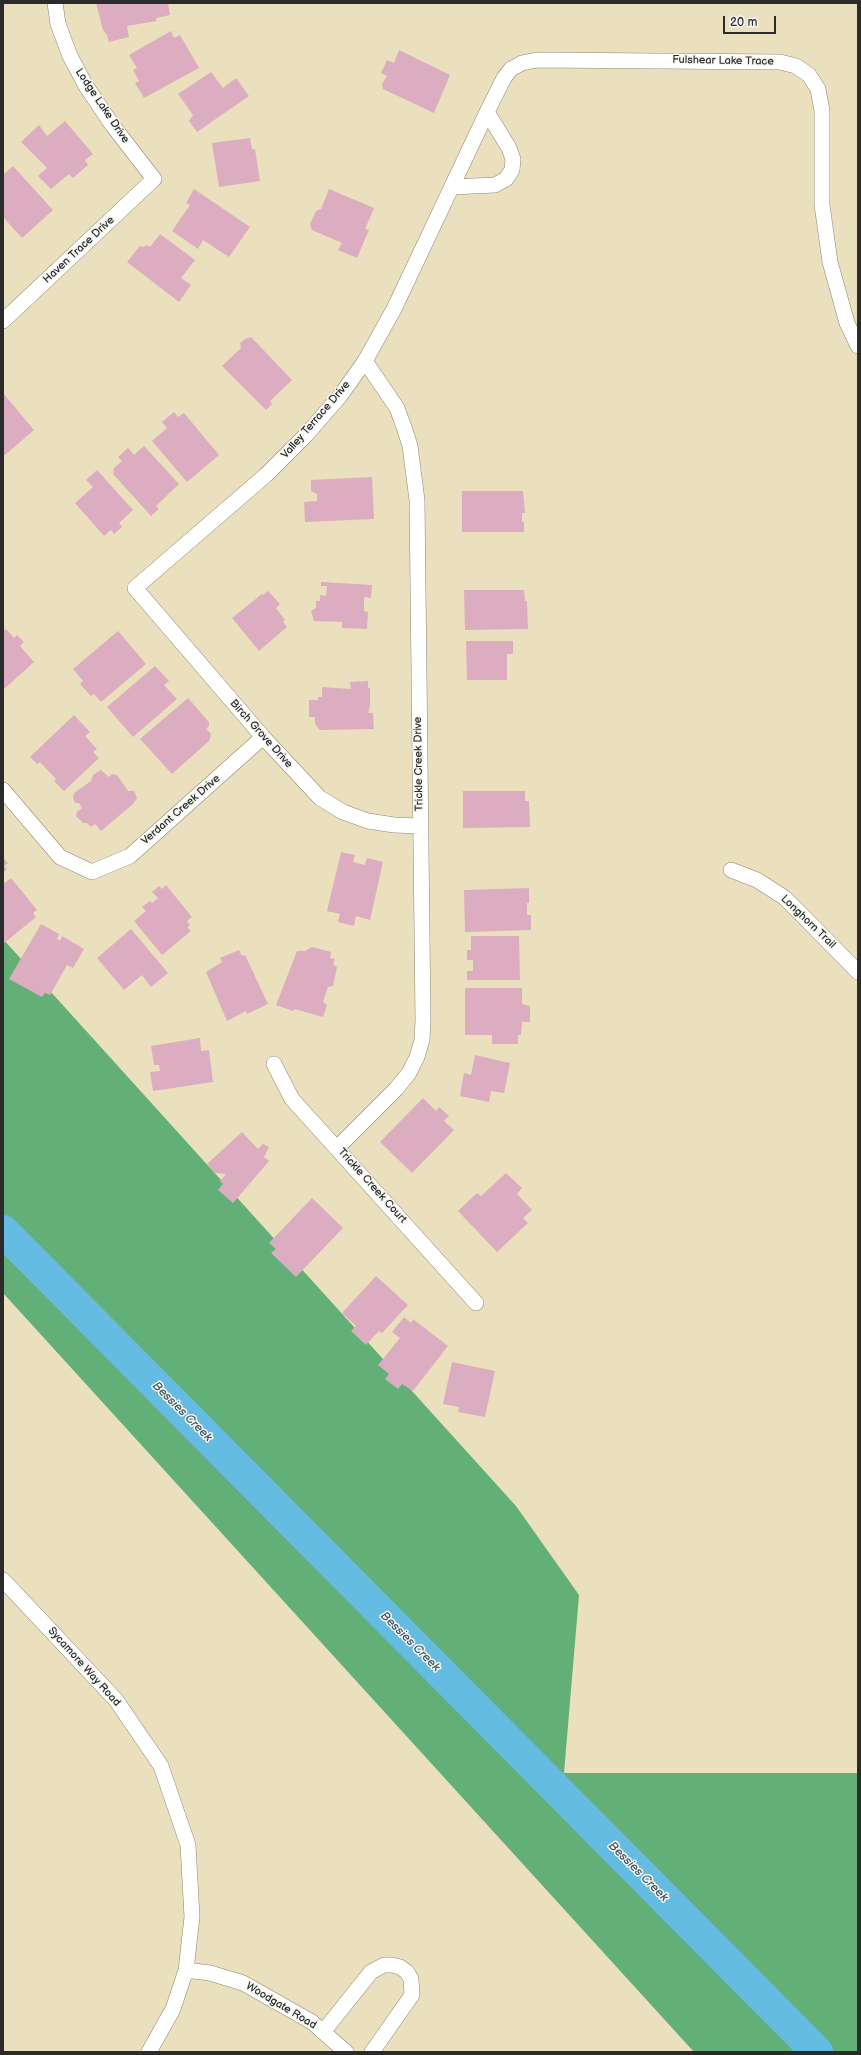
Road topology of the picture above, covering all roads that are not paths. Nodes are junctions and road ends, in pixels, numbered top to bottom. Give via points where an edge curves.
1 (55, 3) edge
2 (522, 63) joint
3 (487, 112) junction
4 (154, 179) joint
5 (452, 187) junction
6 (3, 321) edge
7 (858, 346) edge
8 (365, 361) junction
9 (135, 588) joint
10 (263, 738) junction
11 (3, 790) edge
12 (420, 826) junction
13 (731, 870) dead end
14 (858, 972) edge
15 (274, 1064) dead end
16 (337, 1148) junction
17 (476, 1303) dead end
18 (3, 1580) edge
19 (186, 1970) junction
20 (323, 2032) junction
21 (150, 2052) edge
22 (346, 2052) edge
23 (372, 2052) edge

1 - 4 street, Lodge Lake Drive via 58,24 70,56 86,86
2 - 3 street, Valley Terrace Drive via 504,78
2 - 7 street, Fulshear Lake Trace via 538,60 780,62 796,66 809,75 818,89 822,111 822,205 827,247 836,287
3 - 5 street, Valley Terrace Drive
3 - 5 street via 509,148 512,170 506,179 495,185
4 - 6 street, Haven Trace Drive
5 - 8 street, Valley Terrace Drive via 394,309
8 - 9 street, Valley Terrace Drive via 306,436 266,475
8 - 12 street, Trickle Creek Drive via 397,408 410,446 414,473 417,500
9 - 10 street, Birch Grove Drive
10 - 11 street, Verdant Creek Drive via 130,856 92,872 60,856
10 - 12 street, Birch Grove Drive via 320,798 343,812 368,821
12 - 16 street, Trickle Creek Drive via 423,1020 419,1051 409,1073 396,1089
13 - 14 street, Longhorn Trail via 757,880 785,898
15 - 16 street, Trickle Creek Court via 292,1099
16 - 17 street, Trickle Creek Court
18 - 19 street, Sycamore Way Road via 116,1700 161,1766 188,1845 192,1917
19 - 20 street, Woodgate Road via 210,1973 243,1983 312,2022
19 - 21 street, Sycamore Way Road via 173,2009
20 - 22 street, Woodgate Road
20 - 23 street via 371,1972 384,1965 400,1967 411,1979 412,1995

